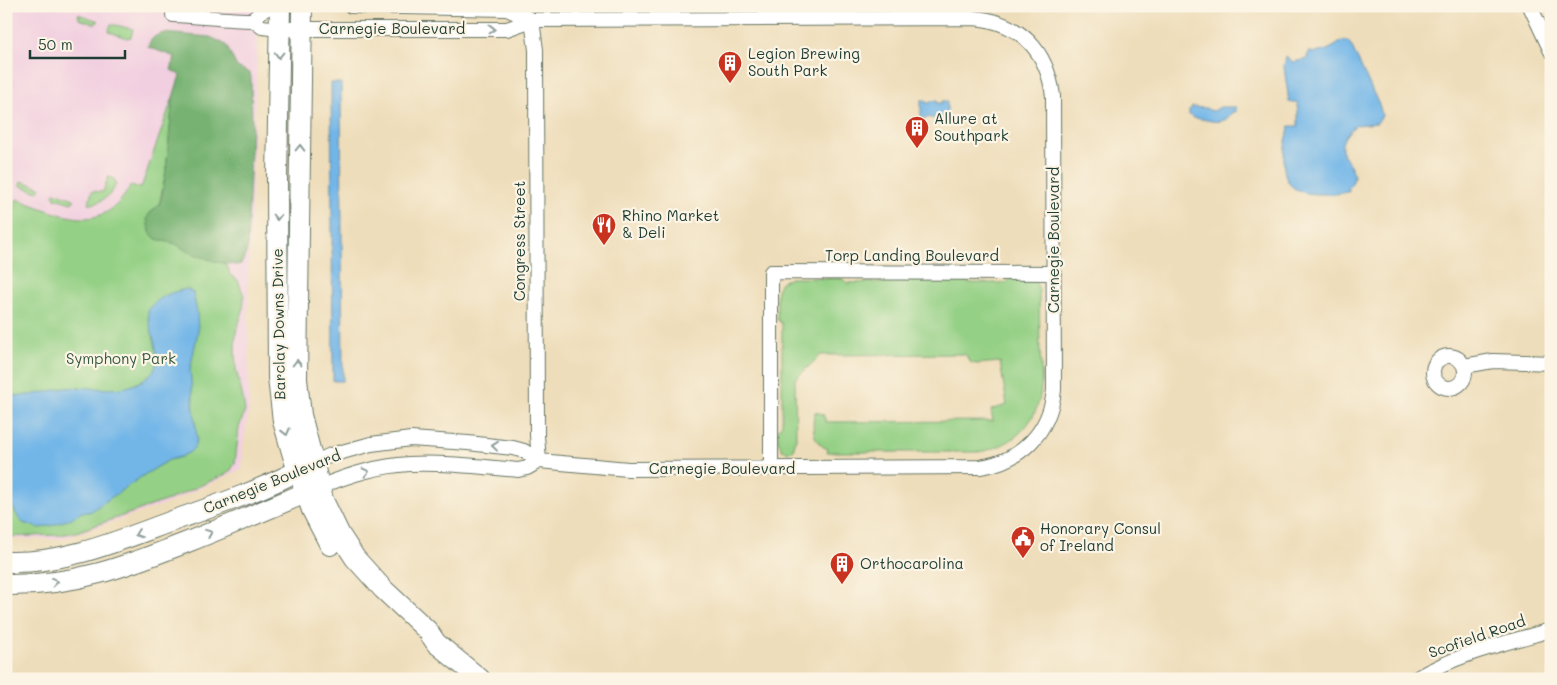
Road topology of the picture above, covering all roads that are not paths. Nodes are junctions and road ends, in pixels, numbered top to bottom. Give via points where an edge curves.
1 (271, 6) edge
2 (280, 6) edge
3 (302, 6) edge
4 (351, 6) edge
5 (1530, 6) edge
6 (942, 10) edge
7 (770, 12) edge
8 (173, 15) dead end
9 (253, 20) junction
10 (532, 20) junction
11 (280, 29) junction
12 (302, 30) junction
13 (1551, 51) edge
14 (1054, 273) junction
15 (1551, 364) edge
16 (1464, 366) dead end
17 (539, 462) junction
18 (305, 467) junction
19 (771, 468) junction
20 (312, 490) junction
21 (6, 562) edge
22 (6, 585) edge
23 (1551, 630) edge
24 (480, 679) edge
25 (1416, 679) edge

1 - 9 street
2 - 11 street, Barclay Downs Drive
3 - 12 street, Barclay Downs Drive
4 - 10 street, Carnegie Boulevard via 502,8
5 - 13 street
6 - 7 street, Carnegie Boulevard
6 - 14 street, Carnegie Boulevard via 1007,26 1030,42 1048,69 1053,96
7 - 10 street, Carnegie Boulevard
8 - 9 street, Carnegie Boulevard
9 - 11 street, Carnegie Boulevard via 262,27
12 -> 10 street, Carnegie Boulevard via 507,29
10 - 17 street, Congress Street via 536,50
11 - 12 street, Carnegie Boulevard
11 -> 18 street, Barclay Downs Drive via 278,366 283,421
18 -> 12 street, Barclay Downs Drive via 297,379
14 - 19 street, Carnegie Boulevard via 1052,404 1039,434 1016,456 996,465 980,467
14 - 19 street, Torp Landing Boulevard via 771,272
15 - 16 street via 1493,361
17 -> 18 street, Carnegie Boulevard via 528,453 513,448 411,439 371,444 331,455
17 - 19 street, Carnegie Boulevard via 628,469
20 -> 17 street, Carnegie Boulevard via 359,473 398,465 445,464 518,470
18 - 20 street, Barclay Downs Drive
18 -> 21 street, Carnegie Boulevard via 205,510 92,551 58,558
22 -> 20 street, Carnegie Boulevard via 56,582 103,573
20 - 24 street, Barclay Downs Drive via 327,539 364,589 417,636 436,643
23 - 25 street, Scofield Road via 1465,656

